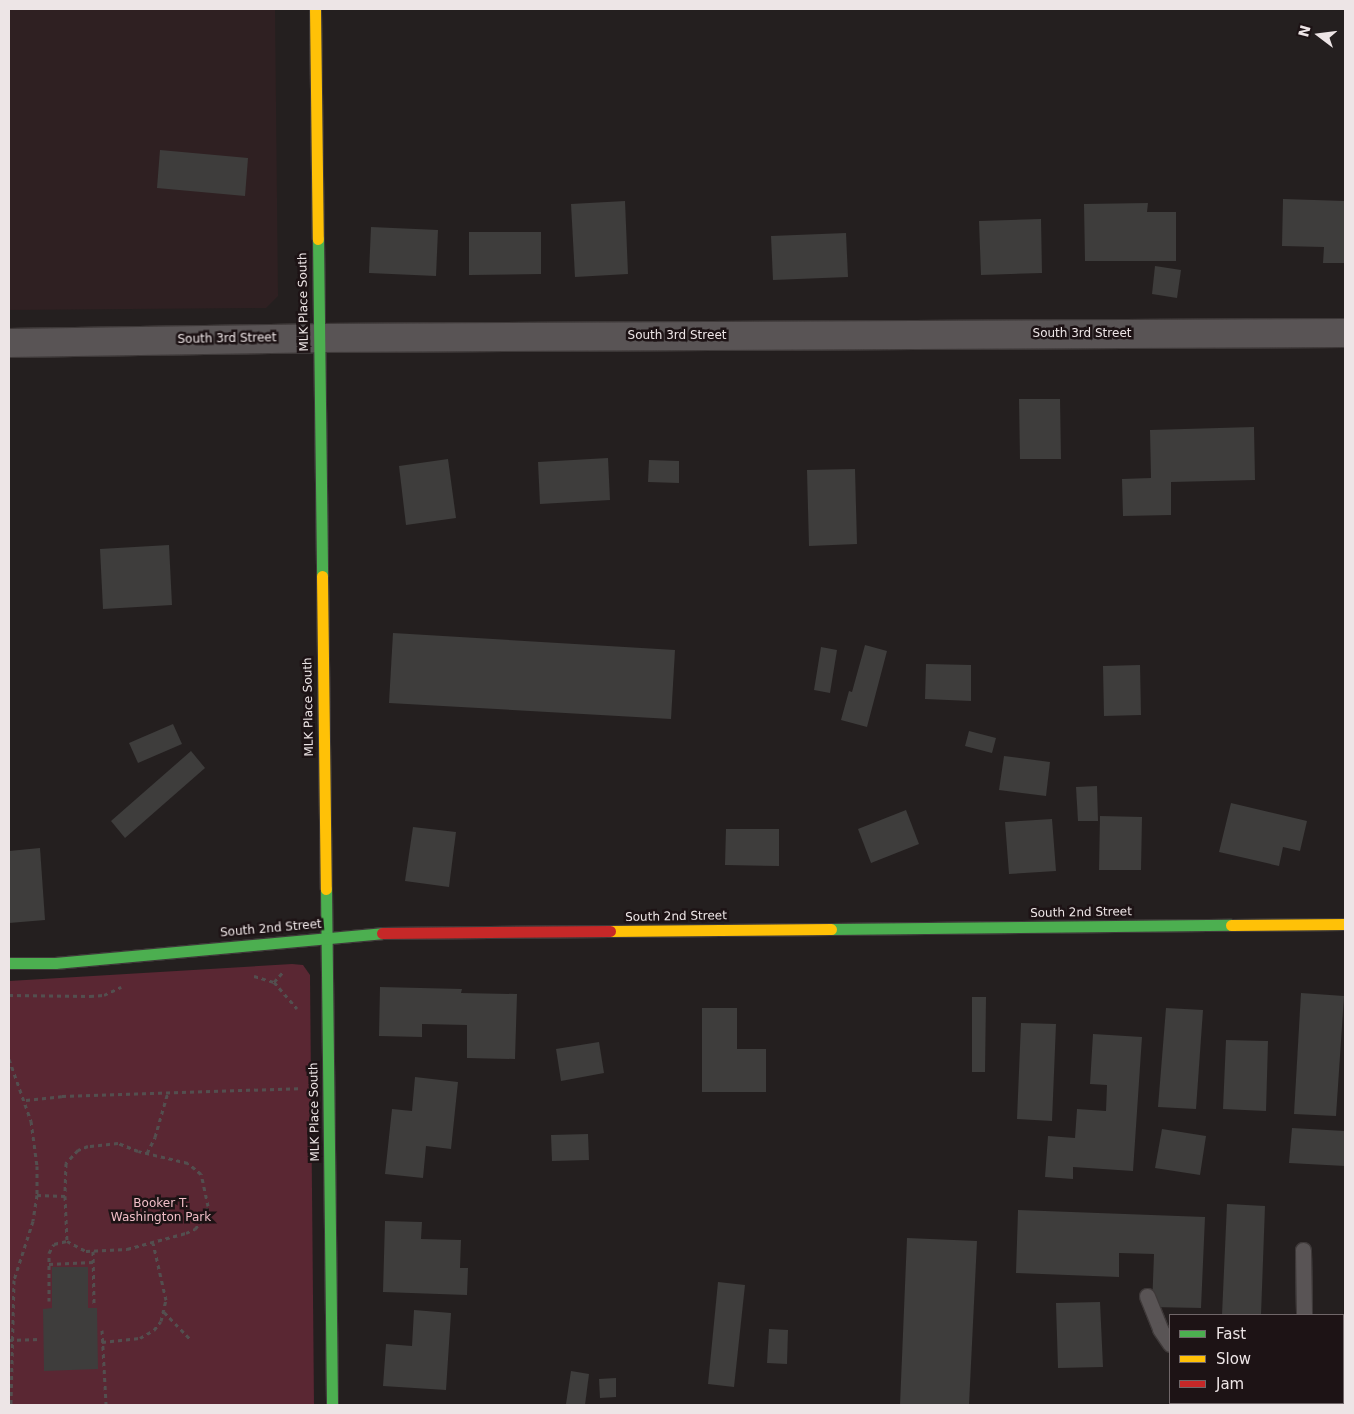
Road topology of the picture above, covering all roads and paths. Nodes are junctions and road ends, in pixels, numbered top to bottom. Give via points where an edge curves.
1 (314, 9) edge
2 (1345, 333) edge
3 (319, 338) junction
4 (9, 343) edge
5 (1345, 924) edge
6 (325, 938) junction
7 (9, 963) edge
8 (288, 966) dead end
9 (9, 995) edge
10 (78, 996) dead end
11 (300, 1013) dead end
12 (9, 1059) edge
13 (306, 1088) dead end
14 (168, 1092) junction
15 (26, 1100) junction
16 (147, 1152) junction
17 (37, 1195) junction
18 (65, 1196) junction
19 (67, 1241) junction
20 (153, 1243) junction
21 (1303, 1250) dead end
22 (93, 1251) junction
23 (93, 1262) junction
24 (49, 1264) junction
25 (1147, 1296) dead end
26 (49, 1301) dead end
27 (94, 1304) dead end
28 (164, 1312) junction
29 (1304, 1314) edge
30 (102, 1330) dead end
31 (10, 1340) edge
32 (40, 1340) dead end
33 (191, 1340) dead end
34 (102, 1342) junction
35 (1169, 1342) edge
36 (11, 1405) edge
37 (106, 1405) edge
38 (332, 1405) edge

1 - 3 street, MLK Place South
2 - 3 street, South 3rd Street
3 - 4 street, South 3rd Street
3 - 6 street, MLK Place South
5 - 6 street, South 2nd Street via 370,933
6 - 7 street, South 2nd Street via 55,963
6 - 38 street, MLK Place South
8 - 11 path via 274,982
9 - 10 path
12 - 15 path
13 - 14 path
14 - 15 path via 46,1096
14 - 16 path via 155,1137
15 - 17 path via 34,1140
16 - 18 path via 113,1143 78,1150 66,1163
16 - 20 path via 195,1167 205,1186 208,1206 195,1229
17 - 18 path
17 - 31 path via 29,1236 14,1280
18 - 19 path
19 - 22 path via 79,1249
19 - 24 path via 52,1246
20 - 22 path via 127,1249
20 - 28 path via 164,1285
21 - 29 lane
22 - 23 path
23 - 24 path
23 - 27 path
24 - 26 path
25 - 35 lane
28 - 33 path
28 - 34 path via 148,1335 132,1340
30 - 34 path
31 - 32 path
31 - 36 path
34 - 37 path

